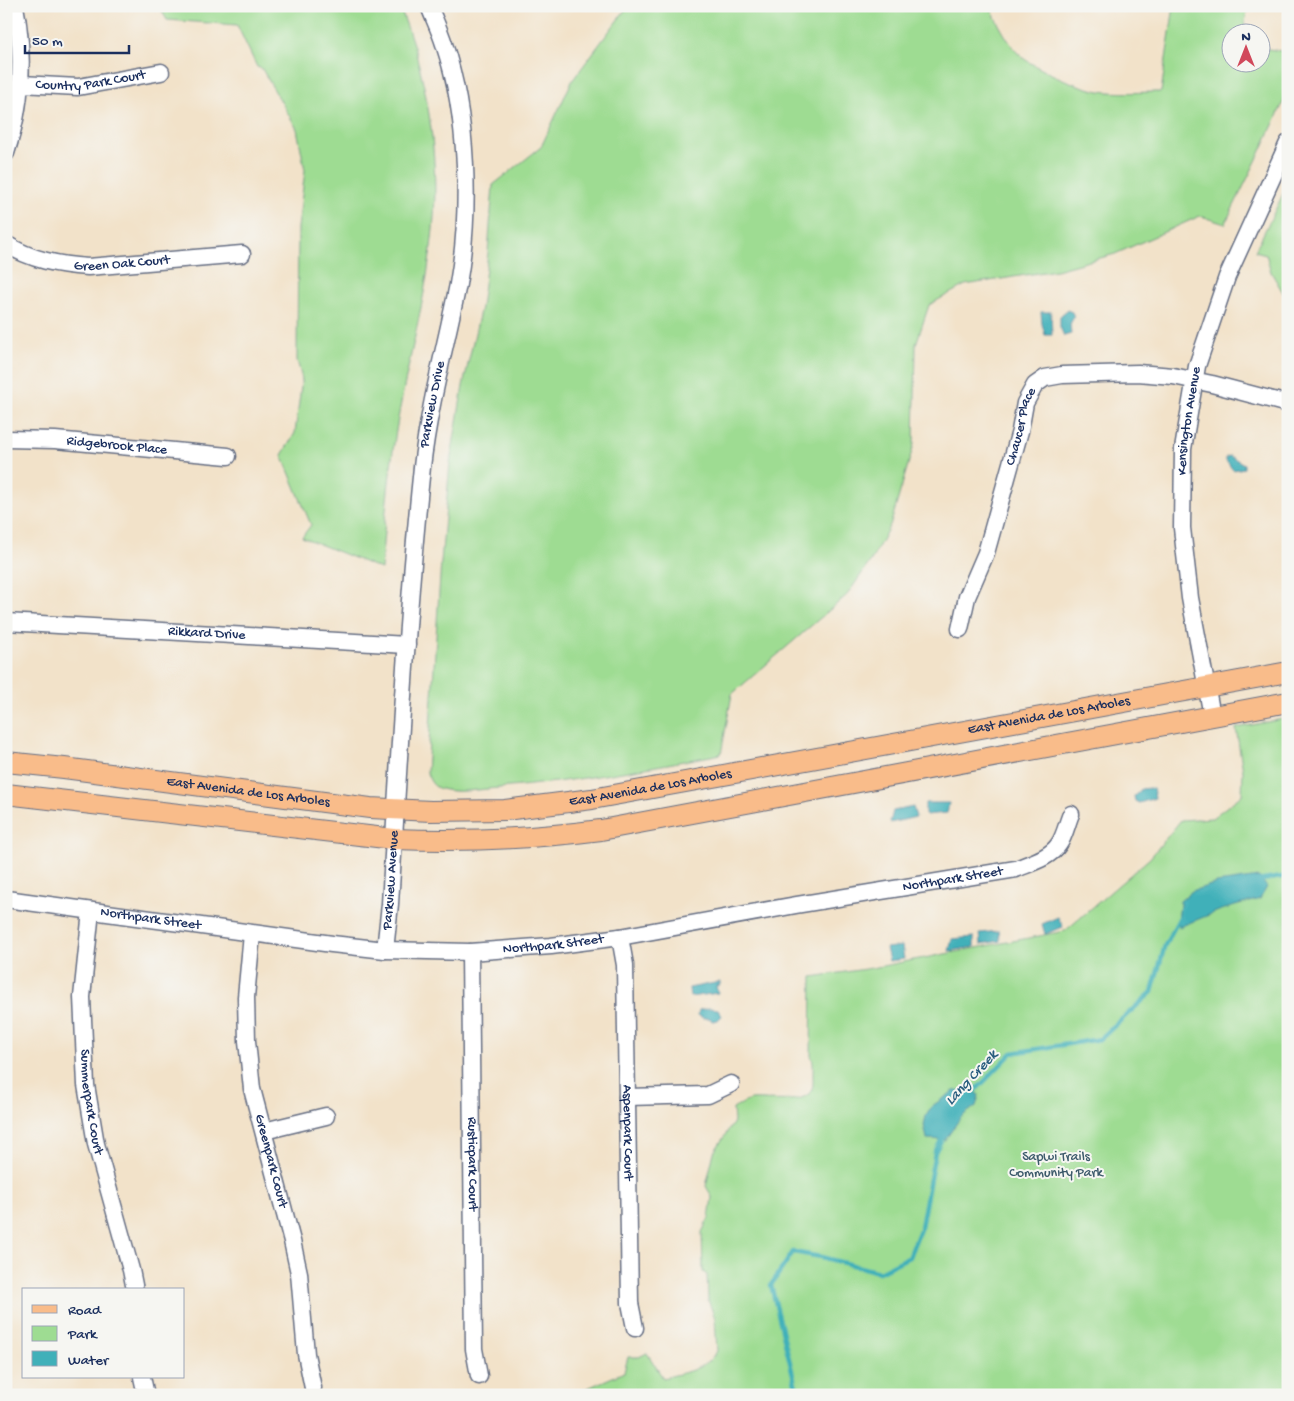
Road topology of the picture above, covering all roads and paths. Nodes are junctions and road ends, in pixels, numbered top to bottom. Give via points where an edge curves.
1 (15, 6) edge
2 (429, 6) edge
3 (160, 72) dead end
4 (21, 84) junction
5 (1288, 142) edge
6 (6, 153) edge
7 (6, 244) edge
8 (242, 254) dead end
9 (1194, 381) junction
10 (1288, 404) edge
11 (6, 439) edge
12 (228, 456) dead end
13 (6, 622) edge
14 (960, 629) dead end
15 (407, 645) junction
16 (1288, 672) edge
17 (1206, 687) junction
18 (1288, 702) edge
19 (1212, 716) junction
20 (6, 762) edge
21 (6, 794) edge
22 (396, 810) junction
23 (1071, 814) dead end
24 (394, 840) junction
25 (6, 899) edge
26 (91, 911) junction
27 (252, 934) junction
28 (620, 937) junction
29 (385, 950) junction
30 (470, 952) junction
31 (732, 1084) dead end
32 (627, 1097) junction
33 (326, 1116) dead end
34 (264, 1131) junction
35 (135, 1288) edge
36 (636, 1328) dead end
37 (479, 1376) dead end
38 (142, 1378) edge
39 (314, 1388) dead end
40 (146, 1395) edge

1 - 4 street via 20,32
2 - 15 street, Parkview Drive via 444,45 456,93 464,146 465,207 458,283 422,463
3 - 4 street, Country Park Court via 78,87
4 - 6 street via 17,115
5 - 9 street, Kensington Avenue via 1227,276
7 - 8 street, Green Oak Court via 17,251 63,266 88,267
9 - 10 street, Chaucer Place
9 - 14 street, Chaucer Place via 1173,376 1119,373 1062,375 1045,378 1035,385 1025,403 986,553 967,597
9 - 17 street, Kensington Avenue via 1183,449 1182,528 1190,598
11 - 12 street, Ridgebrook Place via 55,440
13 - 15 street, Rikkard Drive
15 - 22 street, Parkview Drive
16 - 17 main road, East Avenida de Los Arboles
17 - 19 street, Kensington Avenue
17 - 22 main road, East Avenida de Los Arboles via 592,799 505,810
18 - 19 main road, East Avenida de Los Arboles
19 - 24 main road, East Avenida de Los Arboles via 601,830 517,840
20 - 22 main road, East Avenida de Los Arboles
21 - 24 main road, East Avenida de Los Arboles
22 - 24 street, Parkview Avenue
23 - 28 street, Northpark Street via 1060,843 1053,850 1016,869
24 - 29 street, Parkview Avenue
25 - 26 street, Northpark Street
26 - 27 street, Northpark Street
26 - 35 street, Summerpark Court via 82,997 86,1085 96,1144
27 - 29 street, Northpark Street
27 - 34 street, Greenpark Court via 246,997 247,1041 252,1089
28 - 30 street, Northpark Street
28 - 32 street, Aspenpark Court via 625,965
29 - 30 street, Northpark Street
30 - 37 street, Rusticpark Court via 474,1349
31 - 32 street via 708,1095
32 - 36 street, Aspenpark Court via 630,1303
33 - 34 street
34 - 39 street, Greenpark Court via 299,1273 306,1354
38 - 40 street

